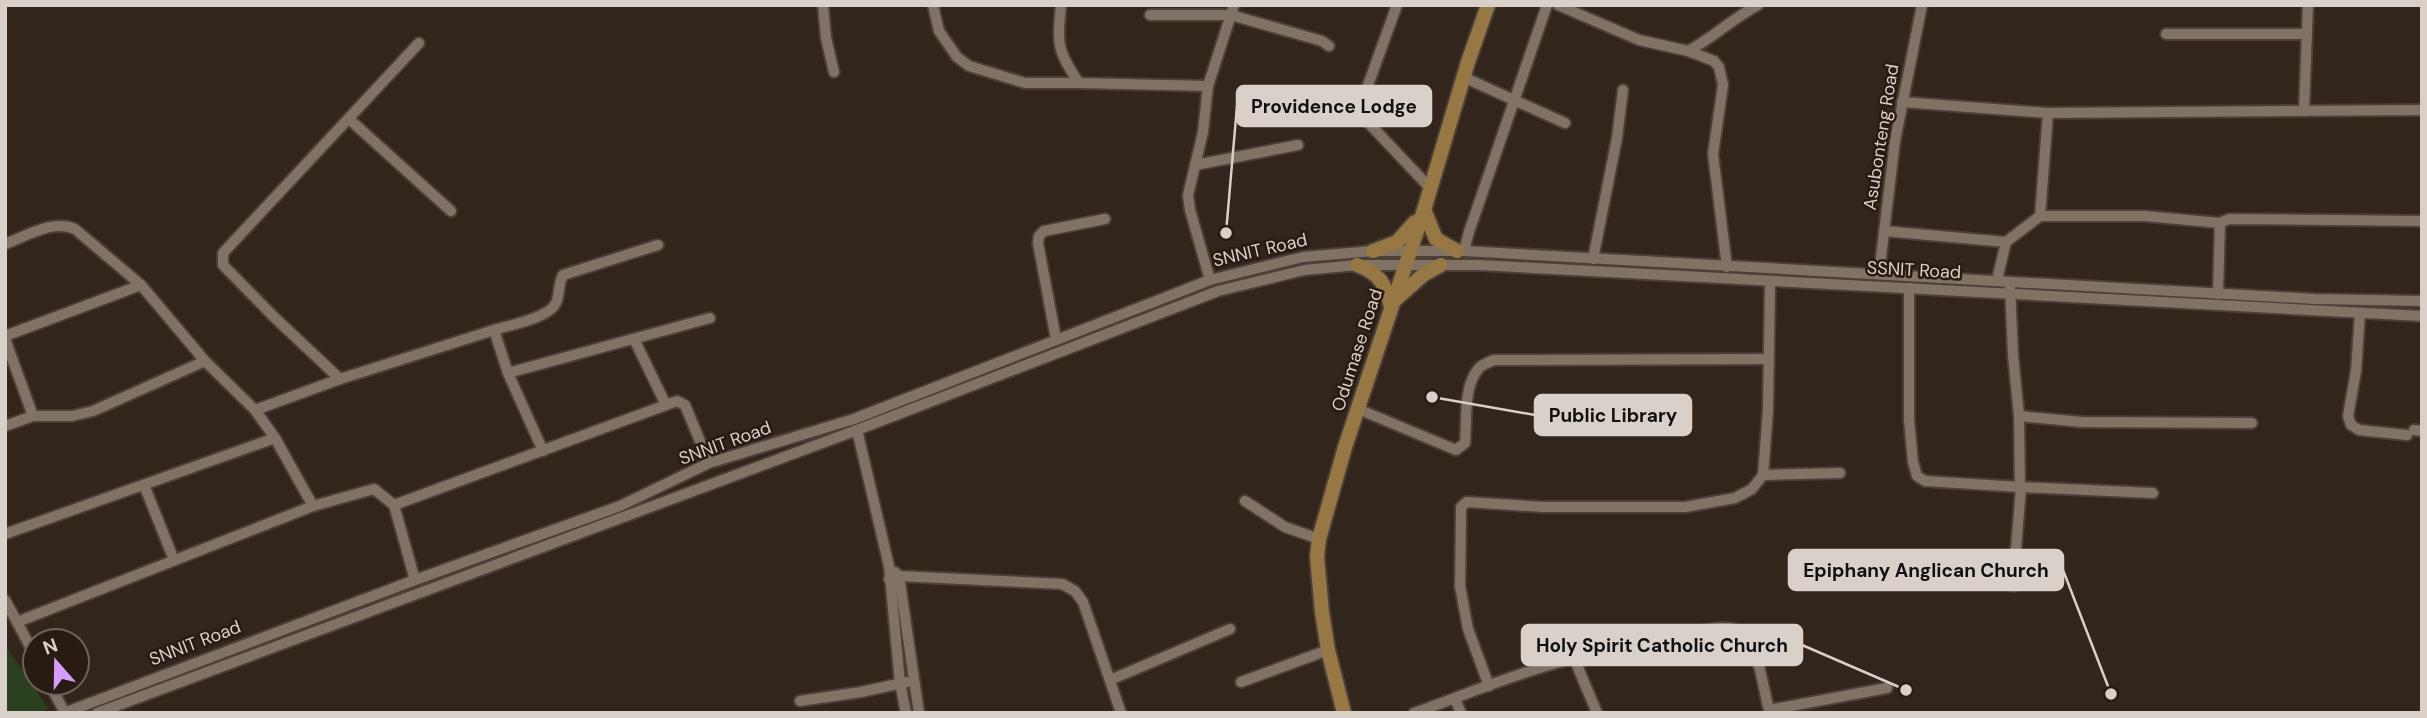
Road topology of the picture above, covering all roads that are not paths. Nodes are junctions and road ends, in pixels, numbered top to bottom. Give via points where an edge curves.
1 (823, 5) edge
2 (933, 5) edge
3 (1061, 5) edge
4 (1397, 5) edge
5 (1488, 5) edge
6 (1547, 5) edge
7 (1558, 5) edge
8 (1758, 5) edge
9 (1922, 5) edge
10 (2308, 5) edge
11 (1233, 10) edge
12 (1150, 15) dead end
13 (2166, 34) dead end
14 (2307, 34) junction
15 (419, 43) dead end
16 (1329, 46) dead end
17 (1688, 51) junction
18 (834, 72) dead end
19 (1463, 77) junction
20 (1079, 83) junction
21 (1208, 86) junction
22 (1623, 90) dead end
23 (1516, 100) junction
24 (1902, 102) junction
25 (2422, 110) edge
26 (2304, 111) junction
27 (2048, 113) junction
28 (349, 119) junction
29 (1565, 123) dead end
30 (1298, 145) dead end
31 (1195, 165) junction
32 (1431, 188) junction
33 (1424, 210) junction
34 (451, 211) dead end
35 (2040, 216) junction
36 (1105, 219) dead end
37 (2422, 221) edge
38 (2220, 223) junction
39 (1884, 231) junction
40 (2006, 242) junction
41 (5, 244) edge
42 (658, 245) dead end
43 (1373, 251) junction
44 (1461, 251) junction
45 (1407, 258) junction
46 (1593, 259) junction
47 (1357, 265) junction
48 (1441, 265) junction
49 (1727, 267) junction
50 (1879, 274) junction
51 (1210, 279) junction
52 (1997, 280) junction
53 (1770, 282) junction
54 (141, 285) junction
55 (2010, 286) junction
56 (1909, 288) junction
57 (2065, 290) junction
58 (2218, 294) junction
59 (2422, 301) edge
60 (1392, 305) junction
61 (2360, 313) junction
62 (2422, 316) edge
63 (710, 318) dead end
64 (494, 330) junction
65 (5, 337) edge
66 (1056, 339) junction
67 (634, 340) junction
68 (1014, 355) junction
69 (1769, 359) junction
70 (205, 361) junction
71 (992, 364) junction
72 (1019, 368) junction
73 (508, 373) junction
74 (997, 376) junction
75 (340, 379) junction
76 (666, 405) junction
77 (1358, 409) junction
78 (255, 410) junction
79 (33, 416) junction
80 (2019, 416) junction
81 (2252, 423) dead end
82 (5, 426) edge
83 (857, 430) junction
84 (2414, 432) edge
85 (275, 439) junction
86 (542, 451) junction
87 (709, 463) junction
88 (1840, 473) dead end
89 (1763, 475) junction
90 (144, 485) junction
91 (2020, 487) junction
92 (2153, 493) dead end
93 (1245, 500) dead end
94 (394, 505) junction
95 (313, 506) junction
96 (620, 506) junction
97 (602, 512) junction
98 (625, 518) junction
99 (607, 524) junction
100 (5, 534) edge
101 (1319, 539) junction
102 (174, 561) junction
103 (894, 578) junction
104 (415, 580) junction
105 (2012, 586) dead end
106 (5, 600) edge
107 (17, 622) junction
108 (1230, 629) dead end
109 (21, 630) edge
110 (1328, 650) junction
111 (1574, 658) junction
112 (913, 680) junction
113 (1110, 680) junction
114 (1241, 682) dead end
115 (900, 683) junction
116 (1489, 686) junction
117 (1886, 688) dead end
118 (56, 697) edge
119 (1455, 699) junction
120 (800, 701) dead end
121 (1769, 711) edge
122 (65, 713) edge
123 (97, 713) edge
124 (906, 713) edge
125 (919, 713) edge
126 (1121, 713) edge
127 (1344, 713) edge
128 (1414, 713) edge
129 (1461, 713) edge
130 (1597, 713) edge

1 - 18 street
2 - 20 street via 939,31 969,66 1025,83
3 - 20 street via 1057,39
4 - 32 street via 1359,110
5 - 19 main road, Odumase Road
6 - 23 street
7 - 17 street via 1639,40
8 - 17 street
9 - 24 street, Asubonteng Road
10 - 14 street
11 - 12 street
11 - 16 street
11 - 21 street
13 - 14 street
14 - 26 street
15 - 28 street
17 - 49 street via 1714,61 1723,85 1713,155
19 - 23 street
19 - 32 main road, Odumase Road
20 - 21 street
21 - 31 street
22 - 46 street
23 - 29 street
23 - 44 street
24 - 27 street
24 - 39 street, Asubonteng Road
25 - 26 street
26 - 27 street
27 - 35 street
28 - 34 street
28 - 75 street via 222,258 223,265
30 - 31 street
31 - 51 street via 1188,195
32 - 33 main road, Odumase Road
33 - 43 main road via 1400,240
33 - 44 main road via 1436,239
33 - 45 main road, Odumase Road
35 - 38 street via 2145,216
35 - 40 street
36 - 66 street via 1044,231 1039,236
37 - 38 street via 2239,218
38 - 58 street
39 - 40 street
39 - 50 street, Asubonteng Road
40 - 52 street
41 - 54 street via 65,225
42 - 64 street via 563,275 550,311
43 - 45 street, SNNIT Road
43 - 51 street, SNNIT Road via 1303,257
44 - 45 street, SSNIT Road
44 - 46 street, SSNIT Road
45 - 47 street, SNNIT Road
45 - 48 street, SSNIT Road
45 - 60 main road, Odumase Road
46 - 49 street, SSNIT Road
47 - 60 main road via 1376,273
47 - 72 street, SNNIT Road via 1304,270 1228,288
48 - 53 street, SSNIT Road
48 - 60 main road via 1423,275
49 - 50 street, SSNIT Road
50 - 52 street, SSNIT Road
51 - 66 street, SNNIT Road
52 - 55 street, SSNIT Road
53 - 56 street, SSNIT Road
53 - 69 street
54 - 65 street
54 - 70 street
55 - 56 street, SSNIT Road
55 - 57 street, SSNIT Road
55 - 80 street
56 - 91 street via 1909,420 1917,476 1925,481
57 - 58 street, SSNIT Road
57 - 61 street, SSNIT Road
58 - 59 street, SSNIT Road
60 - 77 main road, Odumase Road
61 - 62 street, SSNIT Road
61 - 84 street via 2348,416 2351,425 2359,430
63 - 67 street
64 - 73 street
64 - 75 street
65 - 79 street
66 - 68 street, SNNIT Road
67 - 73 street
67 - 76 street
68 - 71 street, SNNIT Road
68 - 72 street
69 - 77 street via 1494,360 1480,366 1473,379 1465,443 1456,450
69 - 89 street
70 - 78 street
70 - 79 street via 93,411
71 - 74 street
71 - 87 street, SNNIT Road via 854,419
72 - 74 street, SNNIT Road
73 - 86 street
74 - 83 street, SNNIT Road
75 - 78 street
76 - 86 street
76 - 87 street via 677,401 685,405
77 - 101 main road, Odumase Road
78 - 85 street
79 - 82 street
80 - 81 street via 2082,422
80 - 91 street
83 - 98 street, SNNIT Road
83 - 103 street
85 - 90 street
85 - 95 street
86 - 94 street
87 - 96 street, SNNIT Road
88 - 89 street
89 - 116 street via 1752,489 1735,498 1685,507 1463,504 1460,586 1468,629
90 - 100 street
90 - 102 street
91 - 92 street
91 - 105 street
93 - 101 street via 1285,527
94 - 95 street via 374,489
94 - 104 street
95 - 102 street
96 - 97 street, SNNIT Road
96 - 98 street
97 - 99 street
97 - 104 street, SNNIT Road
98 - 99 street, SNNIT Road
99 - 123 street, SNNIT Road
101 - 110 main road, Odumase Road via 1319,583
102 - 107 street
103 - 112 street
103 - 113 street via 1062,584 1075,591 1083,603
103 - 115 street
104 - 122 street, SNNIT Road
106 - 107 street
107 - 109 street
108 - 113 street
110 - 114 street
110 - 127 main road, Odumase Road
111 - 116 street
111 - 121 street via 1640,641 1725,628 1740,631 1749,640
111 - 130 street
112 - 115 street
112 - 125 street
113 - 126 street
115 - 120 street
115 - 124 street
116 - 119 street
117 - 121 street
118 - 122 street
119 - 128 street
119 - 129 street

